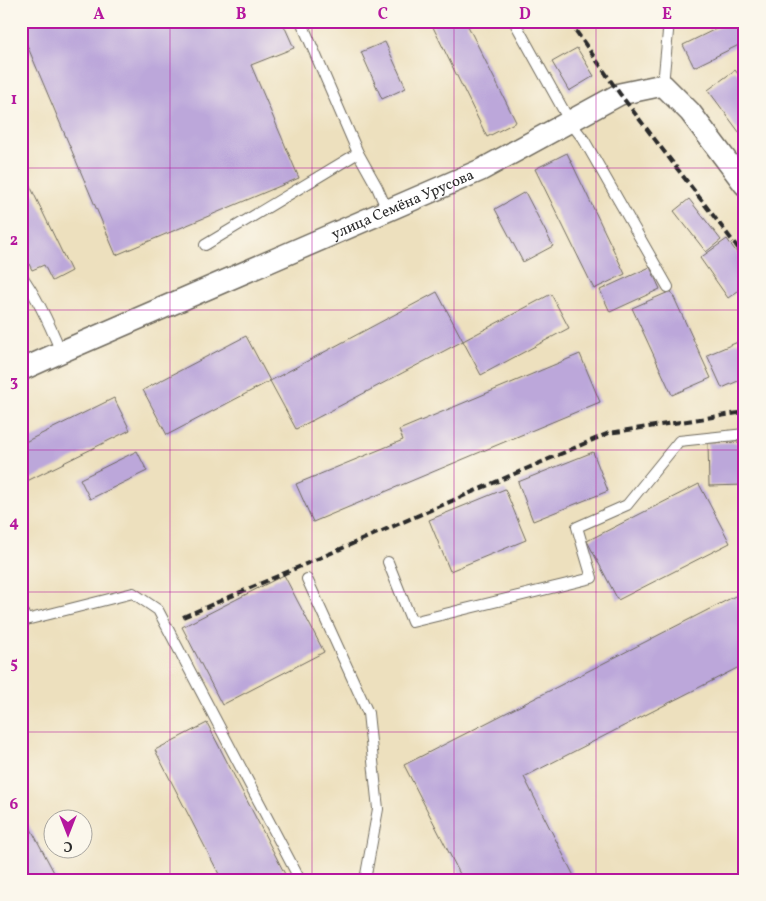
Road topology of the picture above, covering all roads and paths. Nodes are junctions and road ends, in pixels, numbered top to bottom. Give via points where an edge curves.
1 (301, 21) edge
2 (514, 21) edge
3 (669, 21) edge
4 (662, 85) junction
5 (570, 122) junction
6 (358, 153) junction
7 (745, 184) edge
8 (387, 210) junction
9 (205, 245) dead end
10 (21, 274) edge
11 (668, 287) dead end
12 (62, 352) junction
13 (21, 370) edge
14 (745, 434) edge
15 (388, 562) dead end
16 (307, 579) dead end
17 (21, 608) edge
18 (24, 621) edge
19 (300, 880) edge
20 (365, 880) edge

1 - 6 lane
2 - 5 lane
3 - 4 lane
4 - 5 street, улица Семёна Урусова via 620,94
4 - 7 street via 690,112
5 - 8 street, улица Семёна Урусова via 481,170
5 - 11 lane via 584,140
6 - 8 lane
6 - 9 lane
8 - 12 street, улица Семёна Урусова
10 - 12 lane via 48,319
12 - 13 street, улица Семёна Урусова
14 - 15 lane via 679,441 627,505 577,527 592,578 412,622
16 - 20 lane via 368,713 378,809
17 - 18 lane
18 - 19 lane via 133,593 158,610

